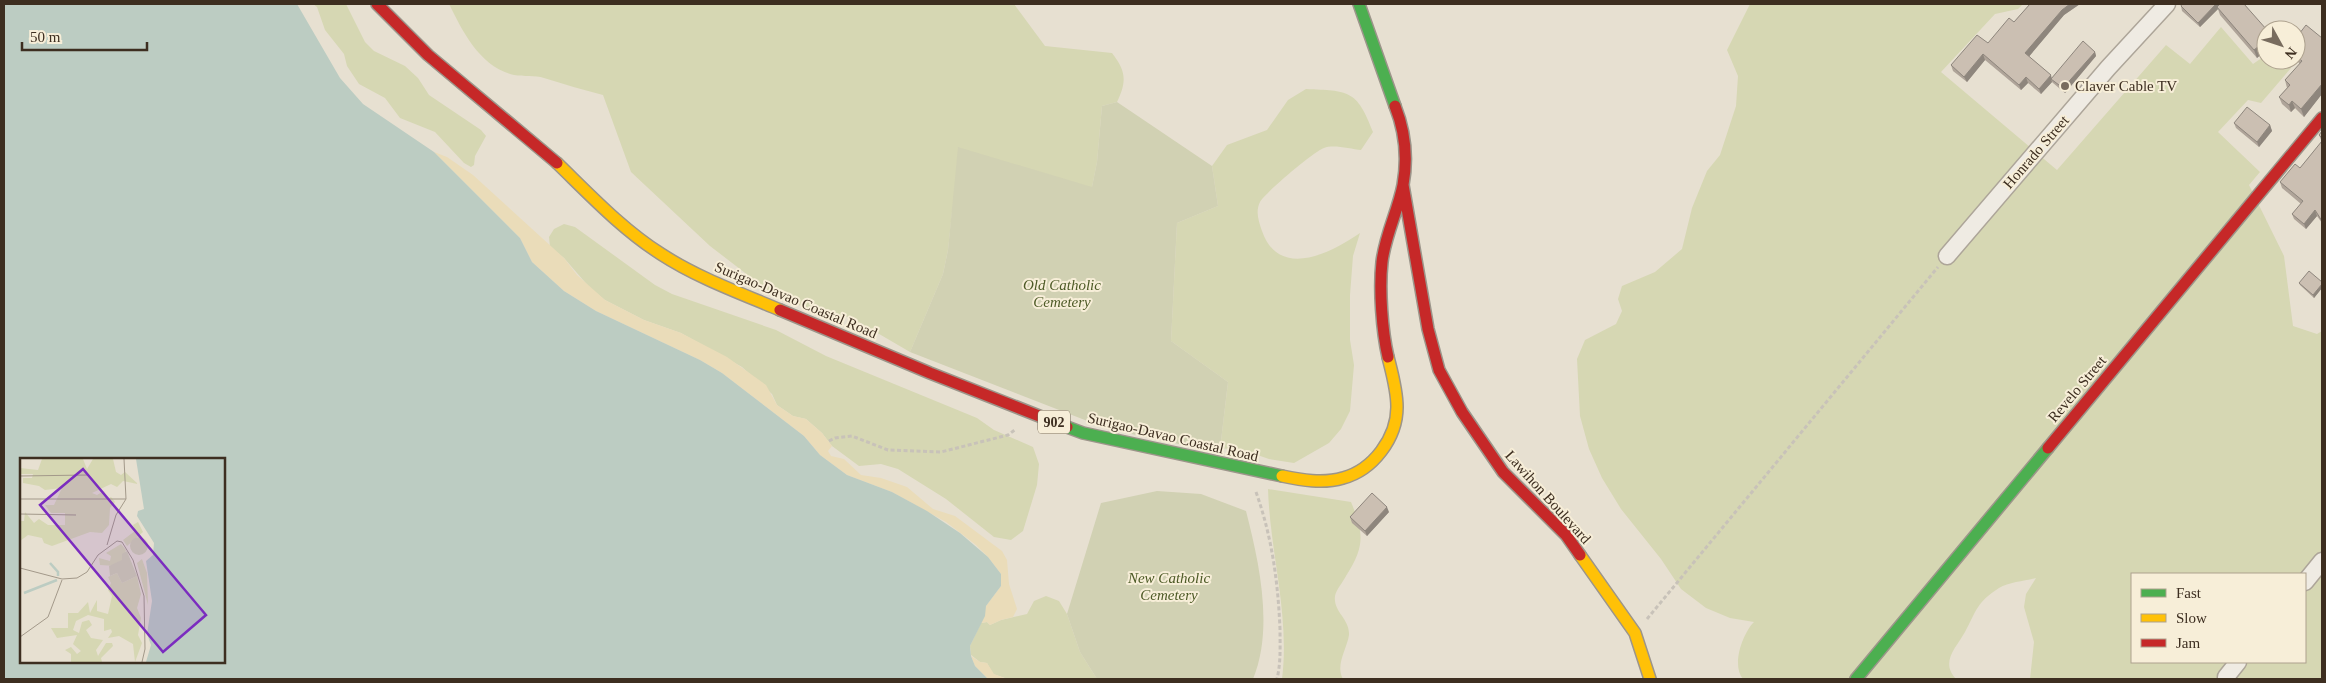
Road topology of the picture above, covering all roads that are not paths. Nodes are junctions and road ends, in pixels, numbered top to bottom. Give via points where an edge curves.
1 (377, 4) edge
2 (1358, 4) edge
3 (2167, 4) edge
4 (2322, 118) edge
5 (1403, 185) junction
6 (1947, 256) road end
7 (2322, 561) edge
8 (2306, 581) edge
9 (2237, 663) edge
10 (2226, 677) dead end
11 (1650, 679) edge
12 (1856, 679) edge

1 - 5 main road, Surigao-Davao Coastal Road / 902 via 428,55 536,144 613,216 661,254 713,282 1083,433 1307,481 1340,480 1355,474 1373,461 1393,430 1397,407 1383,336 1382,263
2 - 5 main road, Surigao-Davao Coastal Road / 902 via 1402,124 1406,151
3 - 6 street, Honrado Street
4 - 12 main road, Revelo Street
5 - 11 main road, Lawihon Boulevard via 1428,329 1439,370 1462,412 1502,472 1566,535 1635,633
7 - 8 street
9 - 10 street

